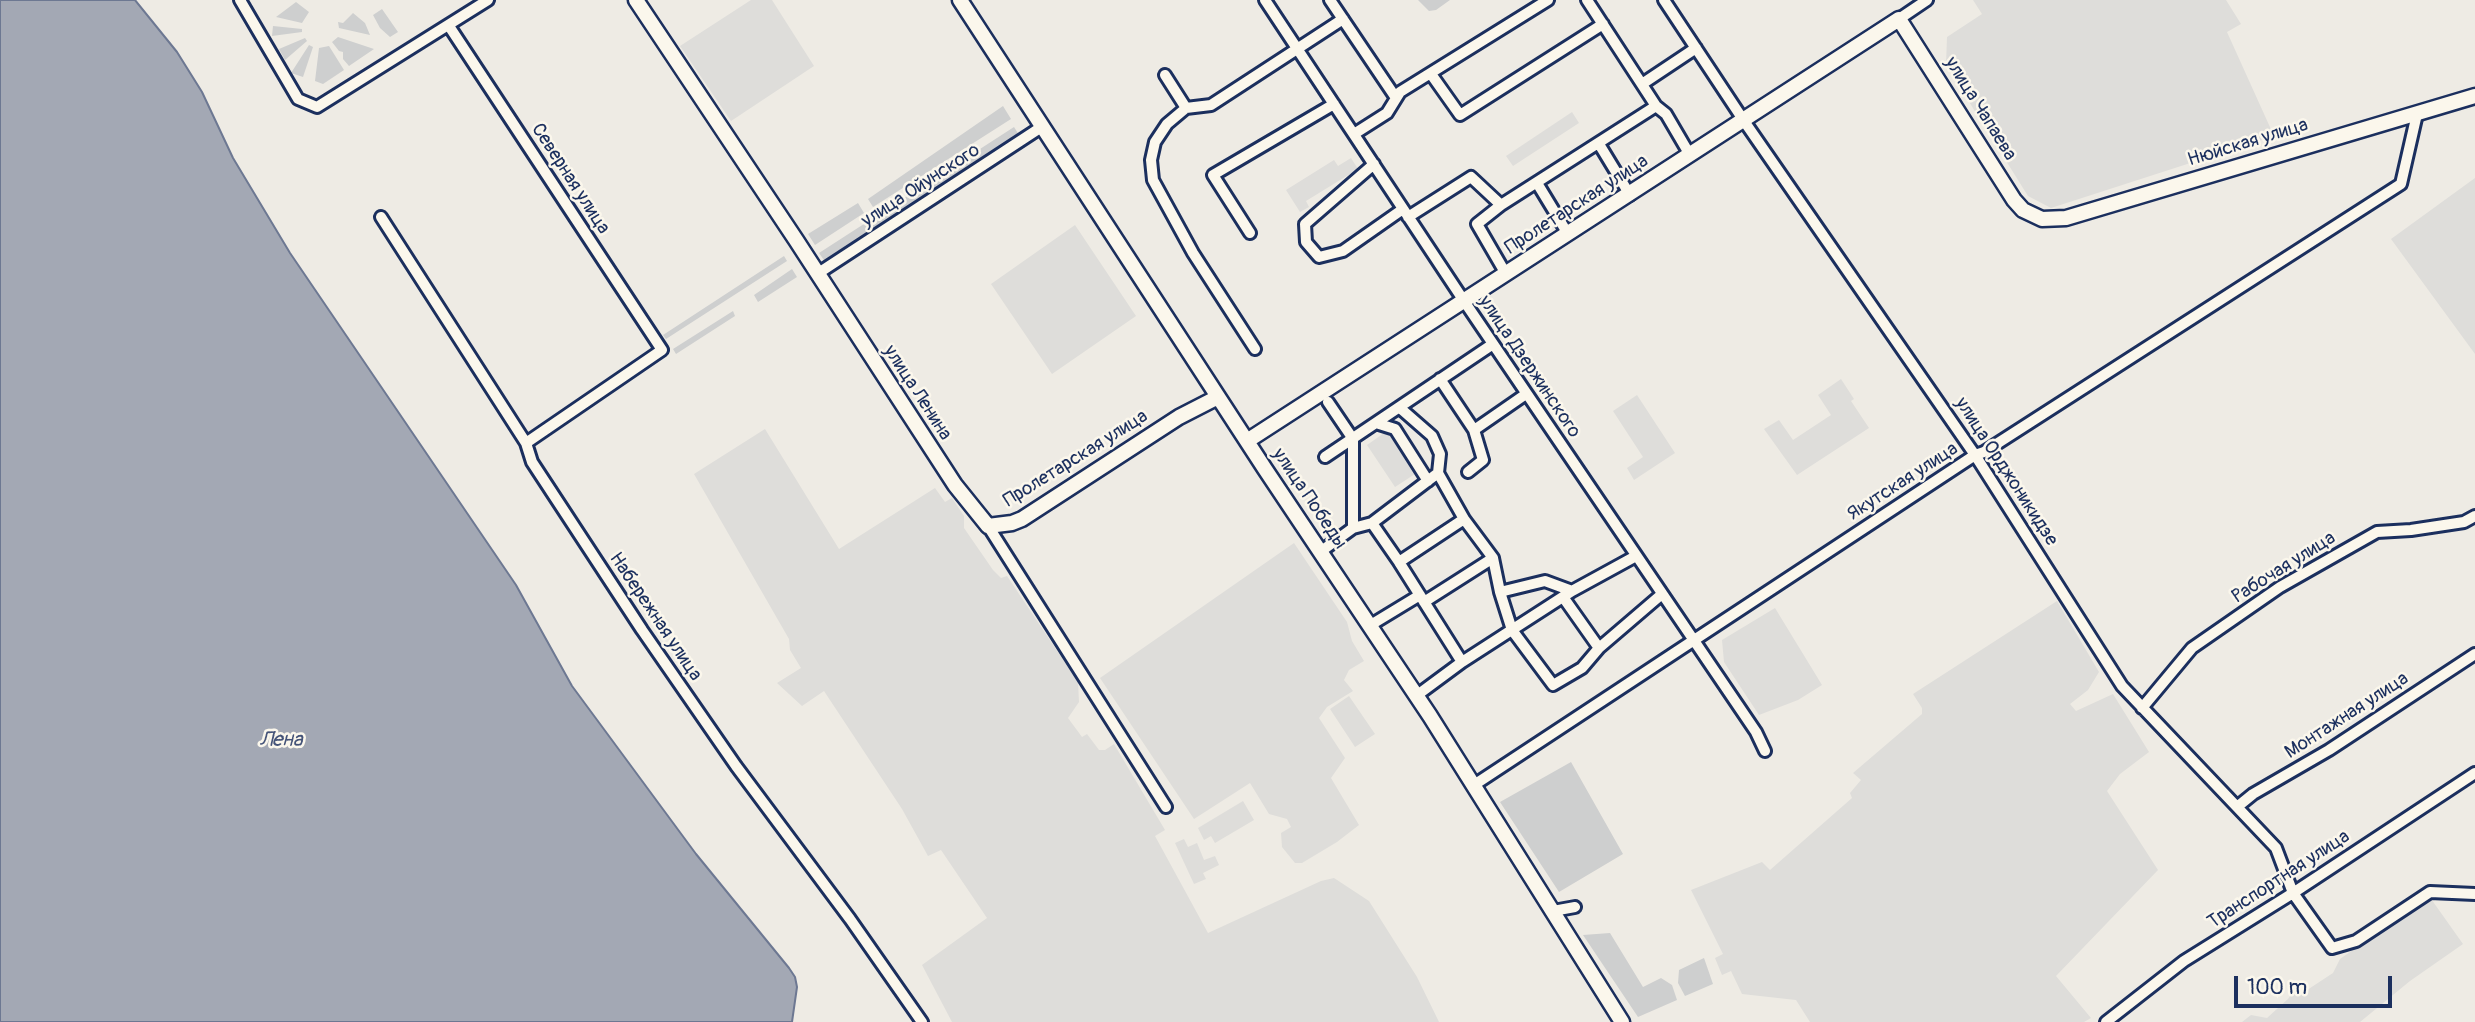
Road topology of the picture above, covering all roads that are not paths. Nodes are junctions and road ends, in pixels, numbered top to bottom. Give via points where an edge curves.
1 (240, 0) edge
2 (488, 0) edge
3 (635, 0) edge
4 (960, 0) edge
5 (1265, 0) edge
6 (1330, 0) edge
7 (1548, 0) edge
8 (1602, 0) edge
9 (1664, 0) edge
10 (1927, 0) edge
11 (1590, 3) edge
12 (1343, 19) junction
13 (1899, 19) junction
14 (1603, 24) junction
15 (449, 26) junction
16 (1696, 48) junction
17 (1298, 50) junction
18 (1432, 74) junction
19 (1165, 75) dead end
20 (1642, 84) junction
21 (2475, 96) edge
22 (1396, 98) junction
23 (1334, 104) junction
24 (1656, 106) junction
25 (1186, 108) junction
26 (2417, 114) junction
27 (1744, 121) junction
28 (1043, 126) junction
29 (1354, 134) junction
30 (1599, 144) junction
31 (1690, 155) junction
32 (1374, 164) junction
33 (1536, 183) junction
34 (1630, 194) junction
35 (1501, 205) junction
36 (1405, 213) junction
37 (2032, 215) joint
38 (381, 217) dead end
39 (1250, 233) dead end
40 (1568, 234) junction
41 (817, 274) junction
42 (1506, 274) junction
43 (1464, 301) junction
44 (1493, 344) junction
45 (1255, 349) dead end
46 (1440, 379) junction
47 (1527, 394) junction
48 (1218, 397) junction
49 (1328, 402) dead end
50 (1399, 408) junction
51 (1376, 424) junction
52 (1474, 430) junction
53 (1353, 439) junction
54 (1247, 441) junction
55 (526, 443) junction
56 (1975, 455) junction
57 (1325, 457) dead end
58 (1468, 472) dead end
59 (1438, 473) junction
60 (1428, 481) junction
61 (2475, 516) edge
62 (1464, 519) junction
63 (1372, 523) junction
64 (988, 526) junction
65 (1353, 528) junction
66 (1320, 552) junction
67 (1636, 556) junction
68 (1493, 558) junction
69 (1399, 562) junction
70 (1500, 592) junction
71 (1568, 594) junction
72 (1662, 594) junction
73 (1422, 598) junction
74 (1369, 626) junction
75 (1512, 630) junction
76 (1693, 640) junction
77 (1599, 648) junction
78 (2475, 654) edge
79 (1462, 662) junction
80 (1416, 696) junction
81 (2142, 708) junction
82 (1765, 751) dead end
83 (2475, 773) edge
84 (1474, 785) junction
85 (1166, 807) dead end
86 (2237, 807) junction
87 (2293, 893) junction
88 (2475, 894) edge
89 (1575, 907) dead end
90 (1553, 911) junction
91 (922, 1022) edge
92 (1622, 1022) edge
93 (2106, 1022) edge

1 - 15 street via 298,99 317,107
2 - 15 street
3 - 41 main road, улица Ленина
4 - 28 main road, улица Победы
5 - 17 street, улица Дзержинского
6 - 12 street
7 - 18 street
8 - 11 street
9 - 16 street, улица Орджоникидзе
10 - 13 street, Пролетарская улица
11 - 14 street
12 - 17 street
12 - 22 street
13 - 27 main road, Пролетарская улица
13 - 37 main road, улица Чапаева via 2014,200
14 - 18 street via 1460,115
14 - 20 street
15 - 55 street, Северная улица via 662,350
16 - 20 street
16 - 27 street, улица Орджоникидзе
17 - 23 street, улица Дзержинского
17 - 25 street via 1211,105
18 - 22 street
19 - 25 street
20 - 24 street
21 - 26 main road, Нюйская улица
22 - 29 street via 1387,113
23 - 29 street, улица Дзержинского
23 - 39 street via 1213,174
24 - 30 street
24 - 31 street via 1666,114
25 - 45 street via 1155,142 1153,180
26 - 37 main road, Нюйская улица via 2066,218
26 - 56 street, Якутская улица via 2402,184
27 - 31 main road, Пролетарская улица
27 - 56 street, улица Орджоникидзе
28 - 41 street, улица Ойунского
28 - 48 main road, улица Победы
29 - 32 street, улица Дзержинского
30 - 33 street
30 - 34 street
31 - 34 main road, Пролетарская улица
32 - 36 street, улица Дзержинского
32 - 36 street via 1305,224 1306,243 1320,257 1343,251
33 - 35 street
33 - 40 street
34 - 40 main road, Пролетарская улица
35 - 36 street via 1471,177
35 - 42 street via 1478,224
36 - 43 street, улица Дзержинского
38 - 55 street, Набережная улица
40 - 42 main road, Пролетарская улица
41 - 64 main road, улица Ленина via 955,485
42 - 43 main road, Пролетарская улица
43 - 44 street, улица Дзержинского
43 - 54 main road, Пролетарская улица
44 - 46 street
44 - 47 street, улица Дзержинского
46 - 50 street
46 - 52 street
47 - 52 street
47 - 67 street, улица Дзержинского
48 - 54 main road, улица Победы
48 - 64 main road, Пролетарская улица via 1179,417 1022,519
49 - 53 street
50 - 51 street
50 - 59 street via 1432,436 1440,454
51 - 53 street
51 - 60 street via 1395,429
52 - 58 street via 1483,460
53 - 57 street
53 - 65 street
54 - 66 main road, улица Победы
55 - 91 street, Набережная улица via 532,462 650,641
56 - 76 street, Якутская улица
56 - 81 street, улица Орджоникидзе via 2122,686
59 - 60 street
59 - 62 street
60 - 63 street
61 - 81 street, Рабочая улица via 2463,522 2377,532 2280,587 2192,648
62 - 68 street
62 - 69 street
63 - 65 street
63 - 69 street
64 - 85 street, улица Ленина
65 - 66 street
66 - 74 main road, улица Победы
67 - 71 street
67 - 72 street, улица Дзержинского
68 - 70 street
68 - 73 street
69 - 73 street
70 - 71 street via 1545,581
70 - 75 street
71 - 75 street
71 - 77 street
72 - 76 street, улица Дзержинского
72 - 77 street
73 - 74 street
73 - 79 street
74 - 80 main road, улица Победы
75 - 77 street via 1553,685 1582,668
75 - 79 street
76 - 82 street, улица Дзержинского
76 - 84 street, Якутская улица
78 - 86 street, Монтажная улица
79 - 80 street
80 - 84 main road, улица Победы
81 - 86 street, улица Орджоникидзе
83 - 87 street, Транспортная улица
84 - 90 main road, улица Победы
86 - 87 street, улица Орджоникидзе via 2276,848
87 - 88 street, улица Орджоникидзе via 2332,948 2356,942 2430,892
87 - 93 street, Транспортная улица via 2184,961
89 - 90 street
90 - 92 main road, улица Победы

